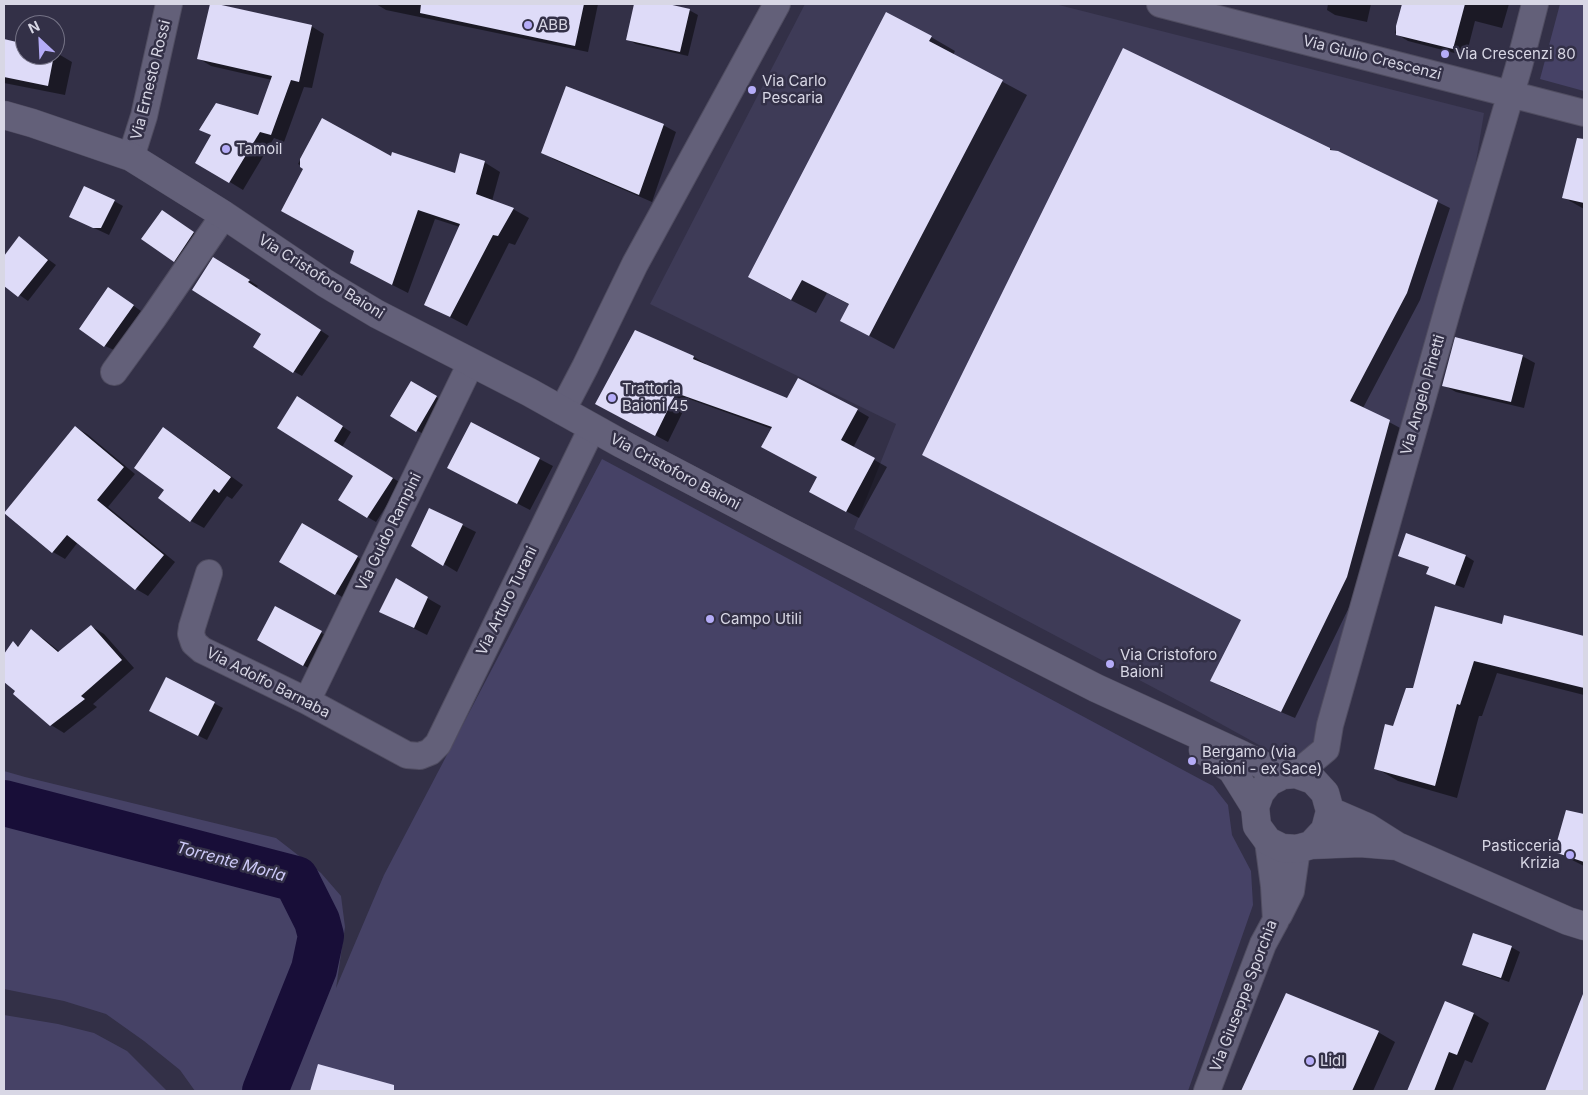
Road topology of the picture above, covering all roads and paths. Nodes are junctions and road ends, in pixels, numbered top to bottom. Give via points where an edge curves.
1 (169, 4) edge
2 (777, 4) edge
3 (1160, 4) edge
4 (1535, 4) edge
5 (1511, 94) junction
6 (1584, 113) edge
7 (4, 116) edge
8 (131, 157) junction
9 (224, 215) junction
10 (471, 363) junction
11 (114, 372) dead end
12 (562, 411) junction
13 (592, 428) junction
14 (209, 573) dead end
15 (307, 701) junction
16 (1139, 708) junction
17 (407, 755) joint
18 (1290, 775) junction
19 (1255, 807) junction
20 (1330, 811) junction
21 (1268, 841) junction
22 (1398, 846) junction
23 (1304, 847) junction
24 (1276, 920) junction
25 (1584, 926) edge
26 (1207, 1091) edge

1 - 8 street, Via Ernesto Rossi via 144,116
2 - 12 street via 635,264
3 - 5 street, Via Giulio Crescenzi
4 - 5 street, Via Angelo Pinetti
5 - 6 street, Via Giulio Crescenzi
5 - 18 street, Via Angelo Pinetti via 1437,346 1330,725 1326,749
7 - 8 street, Via Cristoforo Baioni
8 - 9 street, Via Cristoforo Baioni
9 - 10 street, Via Cristoforo Baioni via 377,314
9 - 11 street
10 - 12 street, Via Cristoforo Baioni
10 - 15 street, Via Guido Rampini
12 - 13 street, Via Cristoforo Baioni
13 - 16 street, Via Cristoforo Baioni
13 - 17 street, Via Arturo Turani via 438,744 420,756
14 - 15 street, Via Adolfo Barnaba via 192,627 194,643 202,650
15 - 17 street, Via Adolfo Barnaba
16 - 18 street, Via Cristoforo Baioni
16 - 19 street, Via Cristoforo Baioni via 1232,770
18 - 19 street via 1270,782 1260,793
18 - 20 street, Via Cristoforo Baioni via 1313,780 1325,793
19 - 21 street, Via Cristoforo Baioni via 1257,826
20 - 22 street via 1367,827
20 - 23 street via 1326,830
21 - 23 street via 1282,848
21 - 24 street, Via Giuseppe Sporchia
22 - 23 street via 1360,843
22 - 25 street
23 - 24 street via 1291,891
24 - 26 street, Via Giuseppe Sporchia via 1263,944

